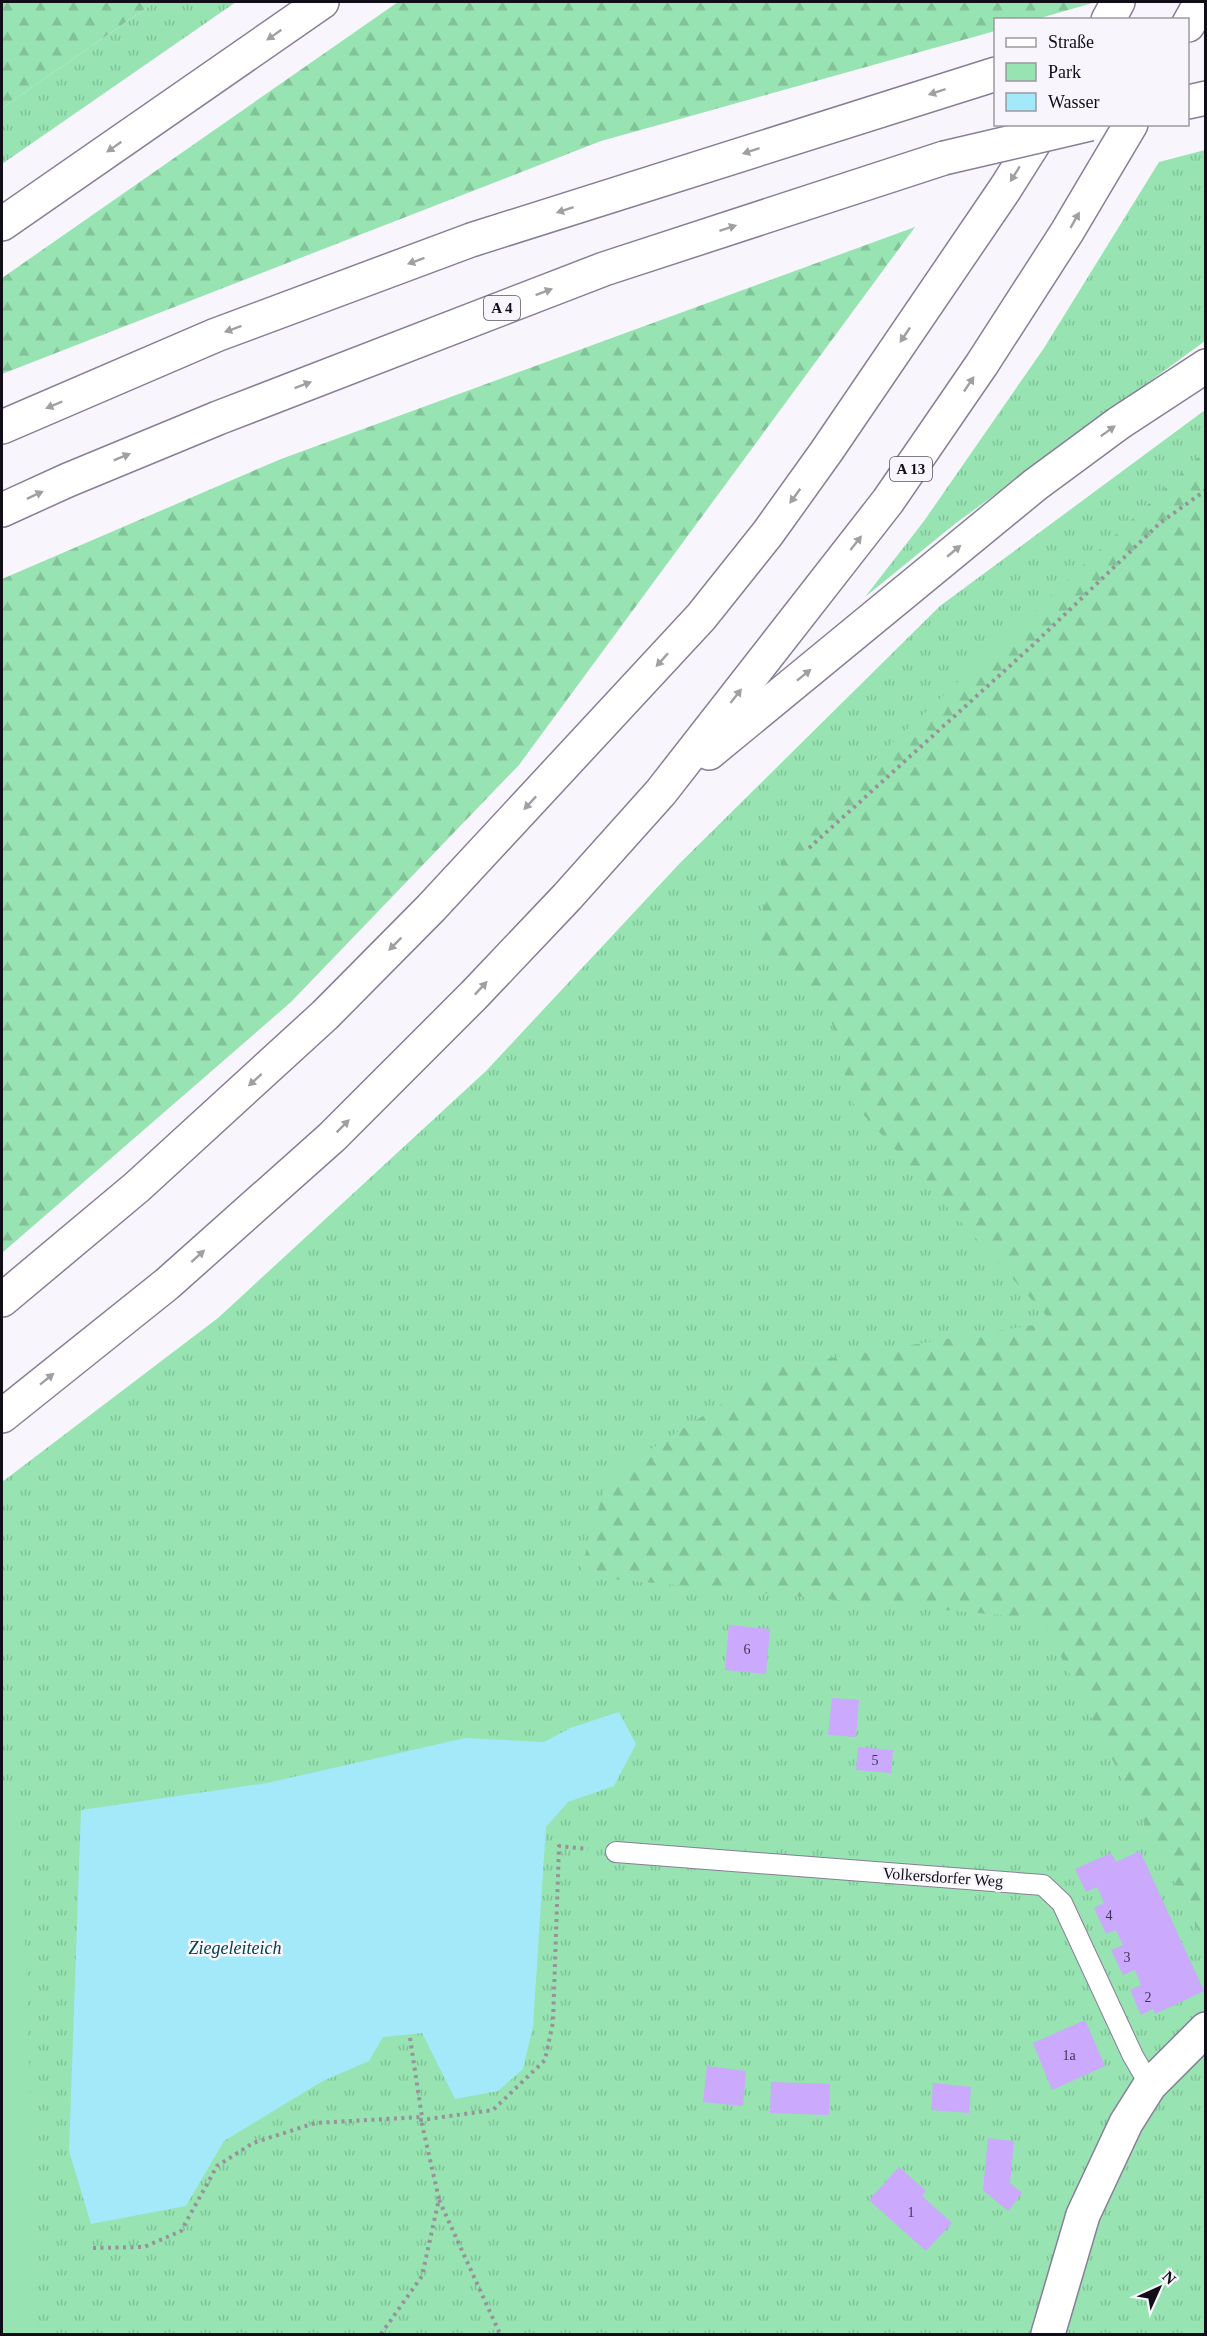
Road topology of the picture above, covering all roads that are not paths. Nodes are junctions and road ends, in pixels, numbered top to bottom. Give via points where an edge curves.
1 (322, 2) edge
2 (1118, 2) edge
3 (1201, 2) edge
4 (1109, 18) edge
5 (1189, 23) edge
6 (1206, 26) edge
7 (1189, 30) edge
8 (994, 74) edge
9 (1206, 98) edge
10 (1189, 102) edge
11 (1045, 126) edge
12 (1081, 126) edge
13 (1130, 126) edge
14 (2, 224) edge
15 (1206, 366) edge
16 (2, 428) edge
17 (2, 510) edge
18 (661, 792) junction
19 (2, 1300) edge
20 (2, 1416) edge
21 (616, 1852) road end
22 (1206, 2029) edge
23 (1150, 2085) junction
24 (1048, 2334) edge

1 -> 14 main road
2 - 4 main road
3 - 5 main road
6 - 7 main road
8 -> 16 main road via 471,240 216,335
9 - 10 main road
11 -> 19 main road via 826,452 701,617 431,908 325,1015 137,1187
17 -> 12 main road, A 4, bridge via 218,418 604,269 944,158
18 -> 13 main road, A 13 via 888,501 982,364
18 -> 15 main road via 1035,485
20 -> 18 main road via 167,1284 332,1137 474,995
21 - 23 lane, Volkersdorfer Weg via 1043,1885 1062,1903
22 - 23 main road
23 - 24 main road via 1126,2122 1083,2215

